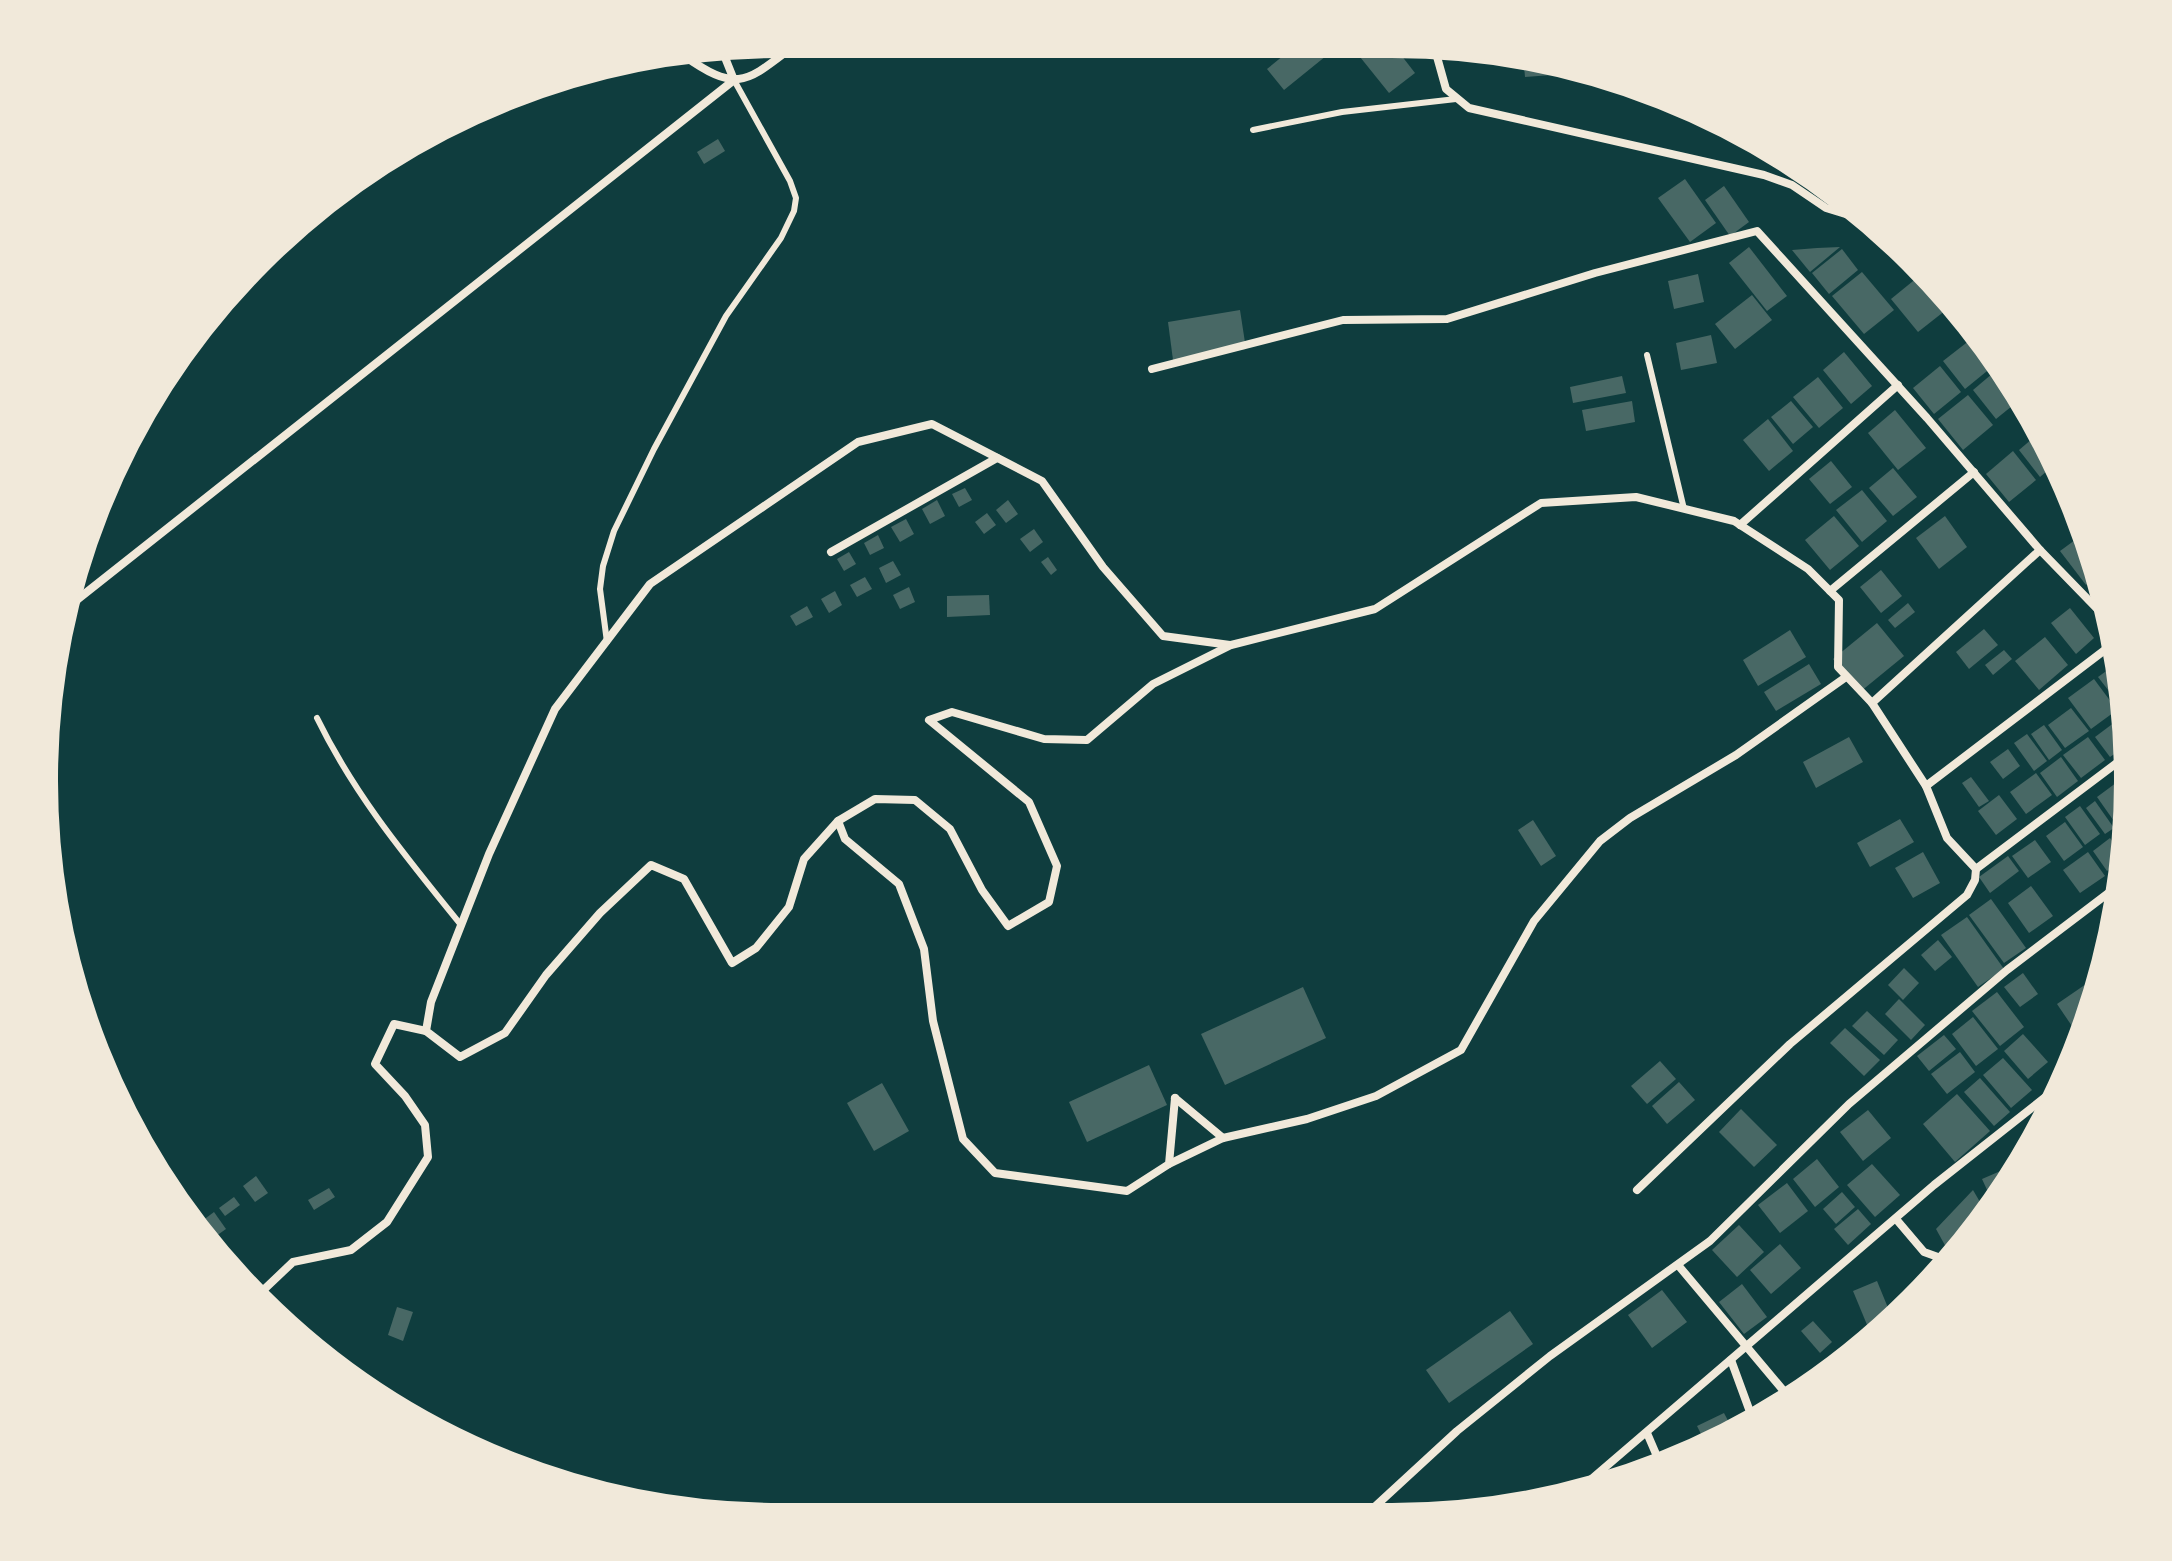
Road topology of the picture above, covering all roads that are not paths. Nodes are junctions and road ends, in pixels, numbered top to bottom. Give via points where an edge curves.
1 (781, 56) edge
2 (1437, 58) edge
3 (725, 59) edge
4 (693, 61) edge
5 (734, 80) junction
6 (1456, 99) junction
7 (1253, 130) dead end
8 (1841, 213) edge
9 (1647, 355) dead end
10 (1152, 369) dead end
11 (1898, 385) junction
12 (997, 458) junction
13 (1974, 472) junction
14 (1684, 509) junction
15 (1740, 525) junction
16 (2040, 550) junction
17 (831, 552) dead end
18 (1830, 591) junction
19 (80, 598) edge
20 (2094, 606) edge
21 (607, 642) junction
22 (1231, 645) junction
23 (2104, 651) edge
24 (1846, 677) junction
25 (1872, 703) junction
26 (317, 718) dead end
27 (2115, 764) edge
28 (1926, 786) junction
29 (838, 821) junction
30 (1976, 869) junction
31 (2107, 894) edge
32 (461, 925) junction
33 (426, 1031) junction
34 (2041, 1100) edge
35 (1223, 1138) junction
36 (1169, 1164) junction
37 (1637, 1190) dead end
38 (1896, 1219) junction
39 (1937, 1257) edge
40 (1678, 1265) junction
41 (264, 1289) edge
42 (1748, 1345) junction
43 (1731, 1360) junction
44 (1783, 1390) edge
45 (1749, 1410) edge
46 (1647, 1433) junction
47 (1656, 1455) edge
48 (1596, 1475) edge
49 (1377, 1505) edge

1 - 5 street via 757,74
2 - 6 street via 1446,89
3 - 5 street
4 - 5 street via 715,76
5 - 19 street
5 - 21 lane via 790,181 794,211 726,316 614,531 600,589
6 - 7 lane via 1342,112
6 - 8 street via 1469,108 1764,175
9 - 14 lane
10 - 11 street via 1343,320 1447,319 1757,231
11 - 13 street
11 - 15 street
12 - 17 street
12 - 21 street via 932,424 858,442 650,584
12 - 22 street via 1042,481 1103,567 1163,636
13 - 16 street
13 - 18 street
14 - 15 street
14 - 22 street via 1636,497 1541,503 1375,609
15 - 18 street via 1808,569
16 - 20 street
16 - 25 street
18 - 24 street via 1839,600 1838,667
21 - 32 street via 555,709
22 - 29 street via 1153,684 1087,740 1044,739 952,712 929,720 1029,802 1057,866 1049,902 1008,926 950,829 915,800 875,799
23 - 28 street
24 - 25 street
24 - 35 street via 1600,841 1534,921 1461,1050 1376,1096
25 - 28 street
26 - 32 lane via 338,762 372,812
27 - 30 street
28 - 30 street via 1947,838
29 - 33 street via 804,859 789,907 756,948 732,963 684,879 651,865 555,964 505,1033 460,1057
29 - 36 street via 845,839 899,884 924,949 933,1021 963,1139 995,1173 1127,1191
30 - 37 street via 1967,895 1790,1044
31 - 40 street via 2007,970 1849,1104 1710,1241
32 - 33 street via 431,1002
33 - 41 street via 394,1024 375,1064 425,1125 428,1157 387,1222 351,1250 293,1262
34 - 38 street
35 - 36 street
35 - 36 street via 1175,1098
38 - 39 street via 1924,1252
38 - 42 street
40 - 42 street
40 - 49 street via 1527,1375
42 - 43 street
42 - 44 street
43 - 45 street
43 - 46 street
46 - 47 street
46 - 48 street

